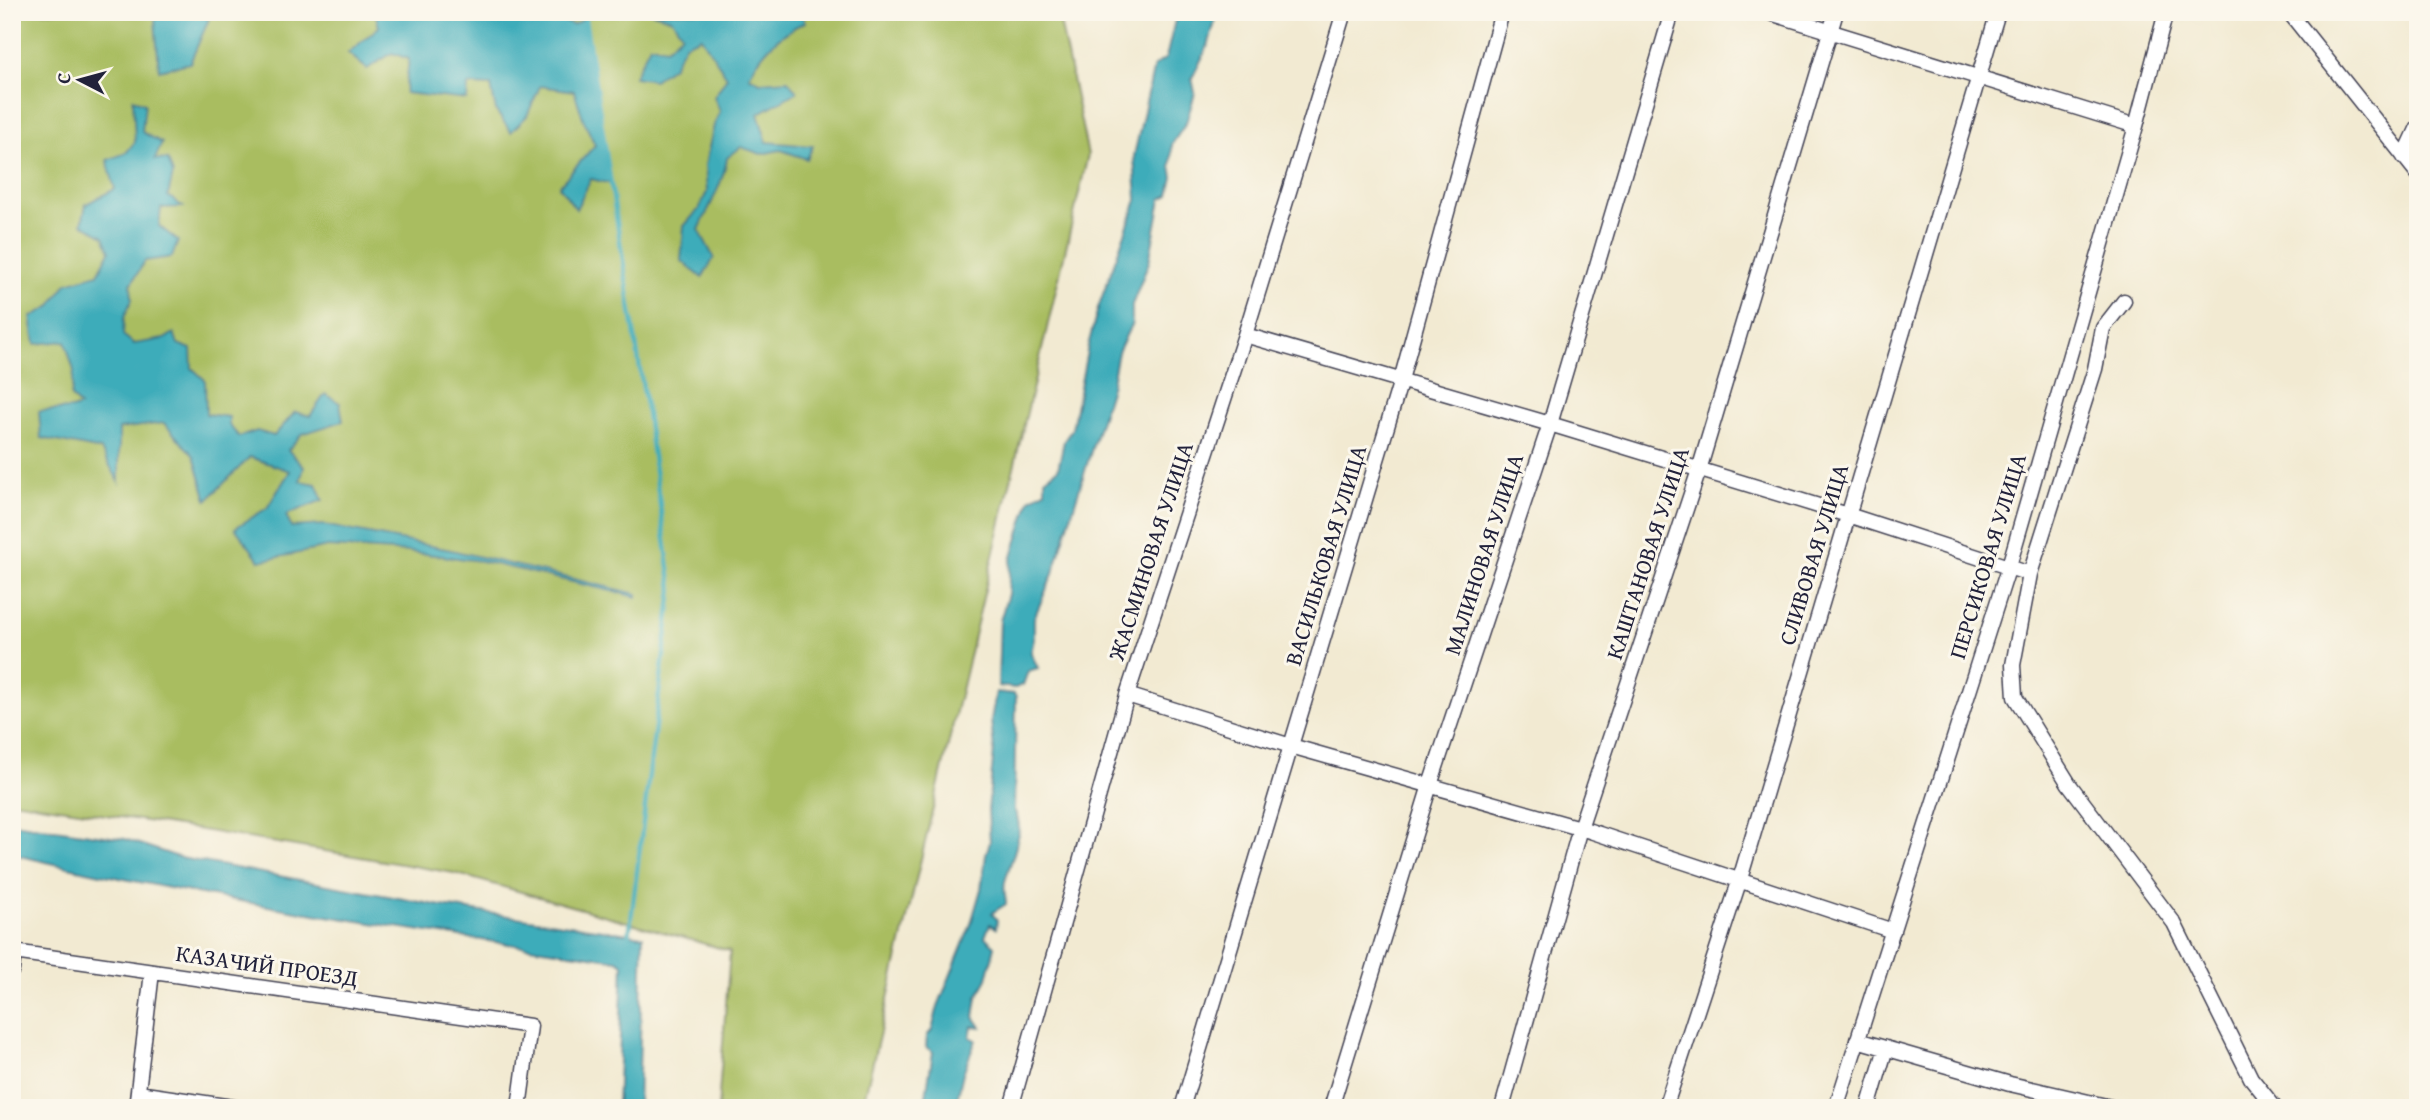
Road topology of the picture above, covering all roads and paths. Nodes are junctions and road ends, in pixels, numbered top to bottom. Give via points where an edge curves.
1 (1344, 12) edge
2 (1502, 12) edge
3 (1672, 12) edge
4 (1767, 12) edge
5 (1836, 12) edge
6 (1998, 12) edge
7 (2166, 12) edge
8 (2289, 12) edge
9 (1830, 32) junction
10 (1979, 78) junction
11 (2136, 126) junction
12 (2418, 127) edge
13 (2404, 157) junction
14 (2418, 174) edge
15 (2124, 301) dead end
16 (1245, 335) junction
17 (1401, 380) junction
18 (1550, 424) junction
19 (1699, 470) junction
20 (1848, 515) junction
21 (2009, 566) junction
22 (2030, 575) junction
23 (1127, 695) junction
24 (1291, 746) junction
25 (1430, 785) junction
26 (1580, 828) junction
27 (1740, 879) junction
28 (1893, 931) junction
29 (12, 970) edge
30 (152, 972) junction
31 (1857, 1040) junction
32 (1886, 1048) junction
33 (137, 1101) edge
34 (2089, 1105) edge
35 (239, 1108) edge
36 (519, 1108) edge
37 (1011, 1108) edge
38 (1182, 1108) edge
39 (1331, 1108) edge
40 (1502, 1108) edge
41 (1665, 1108) edge
42 (1836, 1108) edge
43 (1868, 1108) edge
44 (2115, 1108) edge
45 (2275, 1108) edge

1 - 16 street, ЖАСМИНОВАЯ УЛИЦА
2 - 17 street, ВАСИЛЬКОВАЯ УЛИЦА
3 - 18 street, МАЛИНОВАЯ УЛИЦА
4 - 9 street
5 - 9 street, КАШТАНОВАЯ УЛИЦА
6 - 10 street, СЛИВОВАЯ УЛИЦА
7 - 11 street, ПЕРСИКОВАЯ УЛИЦА
8 - 13 street
9 - 10 street
9 - 19 street, КАШТАНОВАЯ УЛИЦА
10 - 11 street
10 - 20 street, СЛИВОВАЯ УЛИЦА
11 - 21 street, ПЕРСИКОВАЯ УЛИЦА
12 - 13 street
13 - 14 street
15 - 22 street via 2103,328 2095,369
16 - 17 street
16 - 23 street, ЖАСМИНОВАЯ УЛИЦА
17 - 18 street
17 - 24 street, ВАСИЛЬКОВАЯ УЛИЦА
18 - 19 street
18 - 25 street, МАЛИНОВАЯ УЛИЦА
19 - 20 street
19 - 26 street, КАШТАНОВАЯ УЛИЦА
20 - 21 street
20 - 27 street, СЛИВОВАЯ УЛИЦА
21 - 22 street
21 - 28 street, ПЕРСИКОВАЯ УЛИЦА
22 - 45 street via 2013,665 2015,697 2069,785 2174,923 2251,1078
23 - 24 street
23 - 37 street, ЖАСМИНОВАЯ УЛИЦА
24 - 25 street
24 - 38 street, ВАСИЛЬКОВАЯ УЛИЦА
25 - 26 street
25 - 39 street, МАЛИНОВАЯ УЛИЦА
26 - 27 street
26 - 40 street, КАШТАНОВАЯ УЛИЦА
27 - 28 street
27 - 41 street, СЛИВОВАЯ УЛИЦА
28 - 31 street, ПЕРСИКОВАЯ УЛИЦА
29 - 30 street, КАЗАЧИЙ ПРОЕЗД via 14,952
30 - 33 street
30 - 36 street, КАЗАЧИЙ ПРОЕЗД via 530,1026
31 - 32 street
31 - 42 street, ПЕРСИКОВАЯ УЛИЦА
32 - 34 street
32 - 43 street
33 - 35 street
34 - 44 street

